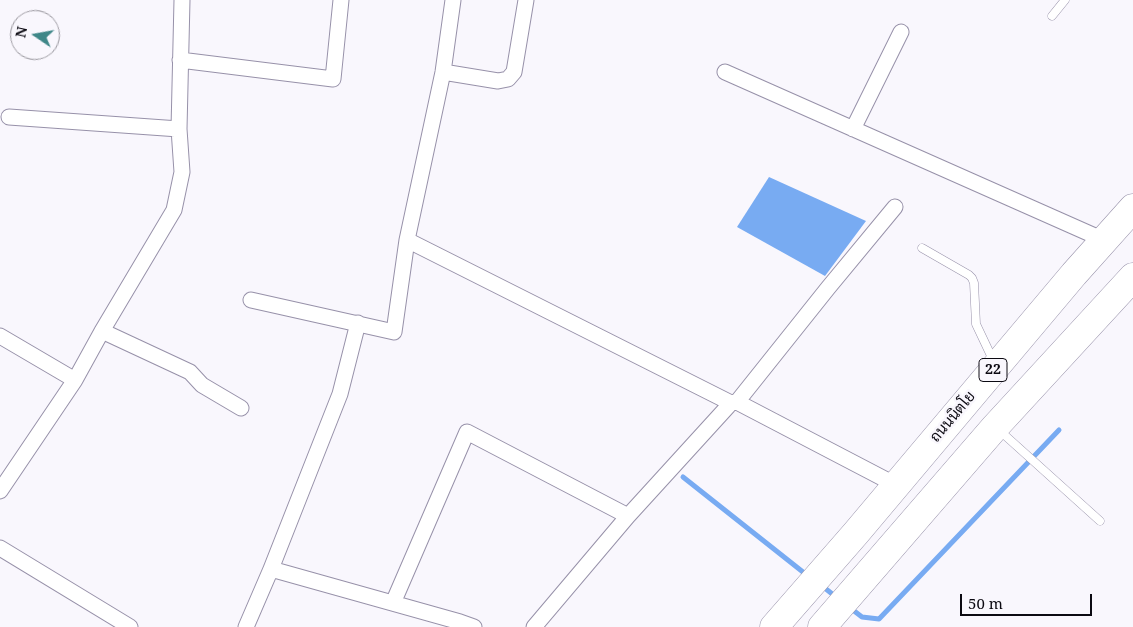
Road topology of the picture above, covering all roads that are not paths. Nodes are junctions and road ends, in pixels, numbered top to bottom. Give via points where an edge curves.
1 (182, 0) edge
2 (341, 0) edge
3 (453, 0) edge
4 (526, 0) edge
5 (1065, 0) edge
6 (1052, 16) dead end
7 (901, 32) dead end
8 (180, 60) junction
9 (443, 72) junction
10 (725, 72) dead end
11 (9, 117) dead end
12 (853, 128) junction
13 (179, 129) junction
14 (895, 207) dead end
15 (1133, 208) edge
16 (407, 240) junction
17 (1104, 240) junction
18 (922, 248) dead end
19 (1127, 287) edge
20 (251, 300) dead end
21 (358, 323) junction
22 (102, 330) junction
23 (0, 336) edge
24 (996, 366) junction
25 (75, 380) junction
26 (734, 402) junction
27 (241, 408) dead end
28 (1005, 435) junction
29 (896, 485) junction
30 (0, 491) edge
31 (628, 516) junction
32 (1100, 521) dead end
33 (0, 548) edge
34 (271, 569) junction
35 (392, 603) junction
36 (826, 623) edge
37 (130, 627) edge
38 (246, 627) edge
39 (474, 627) edge
40 (534, 627) edge
41 (774, 627) edge

1 - 8 street
2 - 8 street via 333,79
3 - 9 street
4 - 9 street via 514,72 508,79 498,81
5 - 6 lane
7 - 12 street
8 - 13 street
9 - 16 street
10 - 12 street
11 - 13 street
12 - 17 street
13 - 22 street via 182,172 174,210
14 - 26 street
15 - 17 highway, ถนนนิตโย / 22
16 - 21 street via 394,332
16 - 26 street
17 - 24 highway, ถนนนิตโย / 22
18 - 24 lane via 972,278 976,324
19 - 28 highway, 22
20 - 21 street
21 - 34 street via 340,394
22 - 25 street
22 - 27 street via 190,372 202,385
23 - 25 street
24 - 29 highway, ถนนนิตโย / 22
25 - 30 street
26 - 29 street
26 - 31 street
28 - 32 lane
28 - 36 highway, 22 via 877,564
29 - 41 highway, ถนนนิตโย / 22
31 - 35 street via 467,432
31 - 40 street
33 - 37 street
34 - 35 street
34 - 38 street
35 - 39 street

